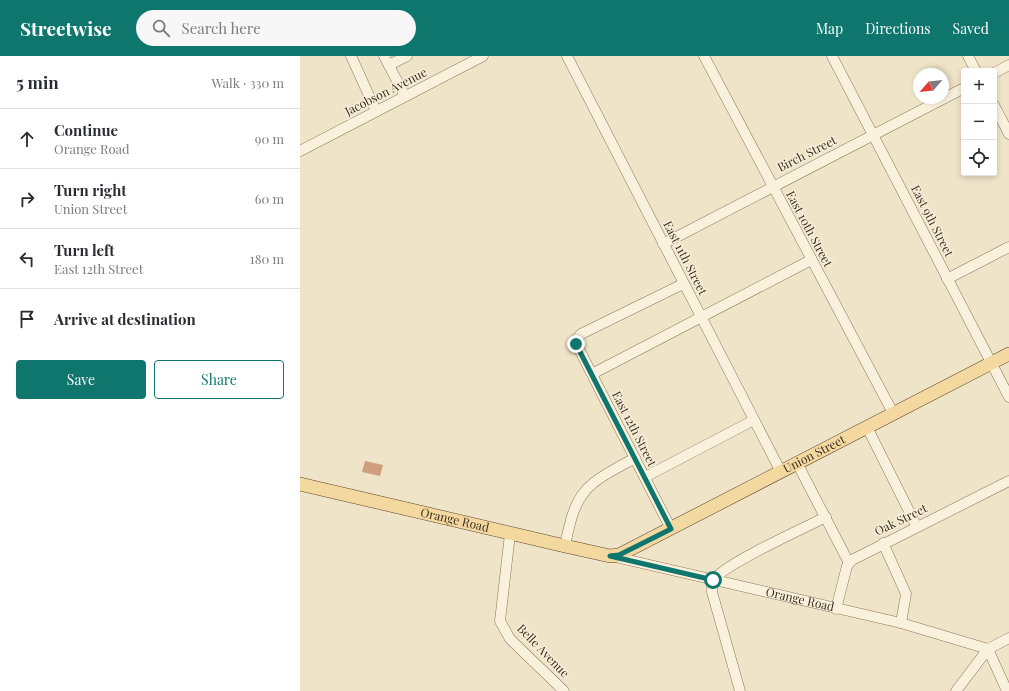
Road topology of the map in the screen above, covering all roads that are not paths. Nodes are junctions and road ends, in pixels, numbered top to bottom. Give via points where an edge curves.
1 (351, 56) edge
2 (384, 56) edge
3 (407, 56) edge
4 (483, 56) edge
5 (567, 56) edge
6 (704, 56) edge
7 (832, 56) edge
8 (968, 56) edge
9 (1009, 65) edge
10 (389, 66) junction
11 (974, 68) edge
12 (997, 71) edge
13 (961, 90) edge
14 (405, 96) junction
15 (376, 111) junction
16 (997, 111) edge
17 (1009, 134) edge
18 (873, 135) junction
19 (300, 150) edge
20 (772, 187) junction
21 (663, 244) junction
22 (1009, 247) edge
23 (811, 260) junction
24 (947, 279) junction
25 (683, 284) junction
26 (701, 318) junction
27 (1009, 354) edge
28 (991, 363) junction
29 (592, 374) junction
30 (1009, 398) edge
31 (893, 413) junction
32 (754, 420) junction
33 (867, 426) junction
34 (635, 458) junction
35 (797, 463) junction
36 (781, 472) junction
37 (645, 477) junction
38 (1009, 481) edge
39 (300, 484) edge
40 (826, 517) junction
41 (917, 527) junction
42 (671, 529) junction
43 (510, 534) junction
44 (883, 543) junction
45 (565, 546) junction
46 (615, 555) junction
47 (849, 563) junction
48 (713, 580) junction
49 (836, 609) junction
50 (901, 623) junction
51 (1009, 638) edge
52 (988, 649) junction
53 (957, 690) edge
54 (564, 691) edge
55 (740, 691) edge
56 (1007, 691) edge

1 - 15 street
2 - 10 street
3 - 10 street
4 - 14 street, Jacobson Avenue
5 - 21 street, East 11th Street
6 - 20 street, East 10th Street
7 - 18 street, East 9th Street
8 - 11 street
9 - 12 street
10 - 14 street
13 - 18 street, Birch Street
14 - 15 street, Jacobson Avenue
15 - 19 street, Jacobson Avenue
16 - 17 street
18 - 20 street, Birch Street
18 - 24 street, East 9th Street
20 - 21 street, Birch Street
20 - 23 street, East 10th Street
21 - 25 street, East 11th Street
22 - 24 street
23 - 26 street
23 - 31 street, East 10th Street
24 - 28 street, East 9th Street
25 - 26 street, East 11th Street
25 - 29 street, East 12th Street via 581,334 576,340
26 - 29 street
26 - 32 street, East 11th Street
27 - 28 main road, Union Street
28 - 30 street, East 9th Street
28 - 31 main road, Union Street
29 - 34 street, East 12th Street
31 - 33 main road, Union Street
32 - 36 street, East 11th Street
32 - 37 street
33 - 35 main road, Union Street
33 - 41 street
34 - 37 street, East 12th Street
34 - 45 street via 596,480 585,491 573,510
35 - 36 main road, Union Street
35 - 40 street
36 - 42 main road, Union Street
37 - 42 street, East 12th Street
38 - 41 street, Oak Street
39 - 43 main road, Orange Road
40 - 47 street
40 - 48 street via 736,563
41 - 44 street, Oak Street
42 - 46 main road, Union Street
43 - 45 main road, Orange Road
43 - 54 street, Belle Avenue via 500,621 510,639
44 - 47 street, Oak Street
44 - 50 street via 906,594
45 - 46 main road, Orange Road
46 - 48 street, Orange Road
47 - 49 street
48 - 49 street, Orange Road
48 - 55 street via 712,592
49 - 50 street, Orange Road
50 - 52 street, Orange Road
51 - 52 street
52 - 53 street
52 - 56 street

